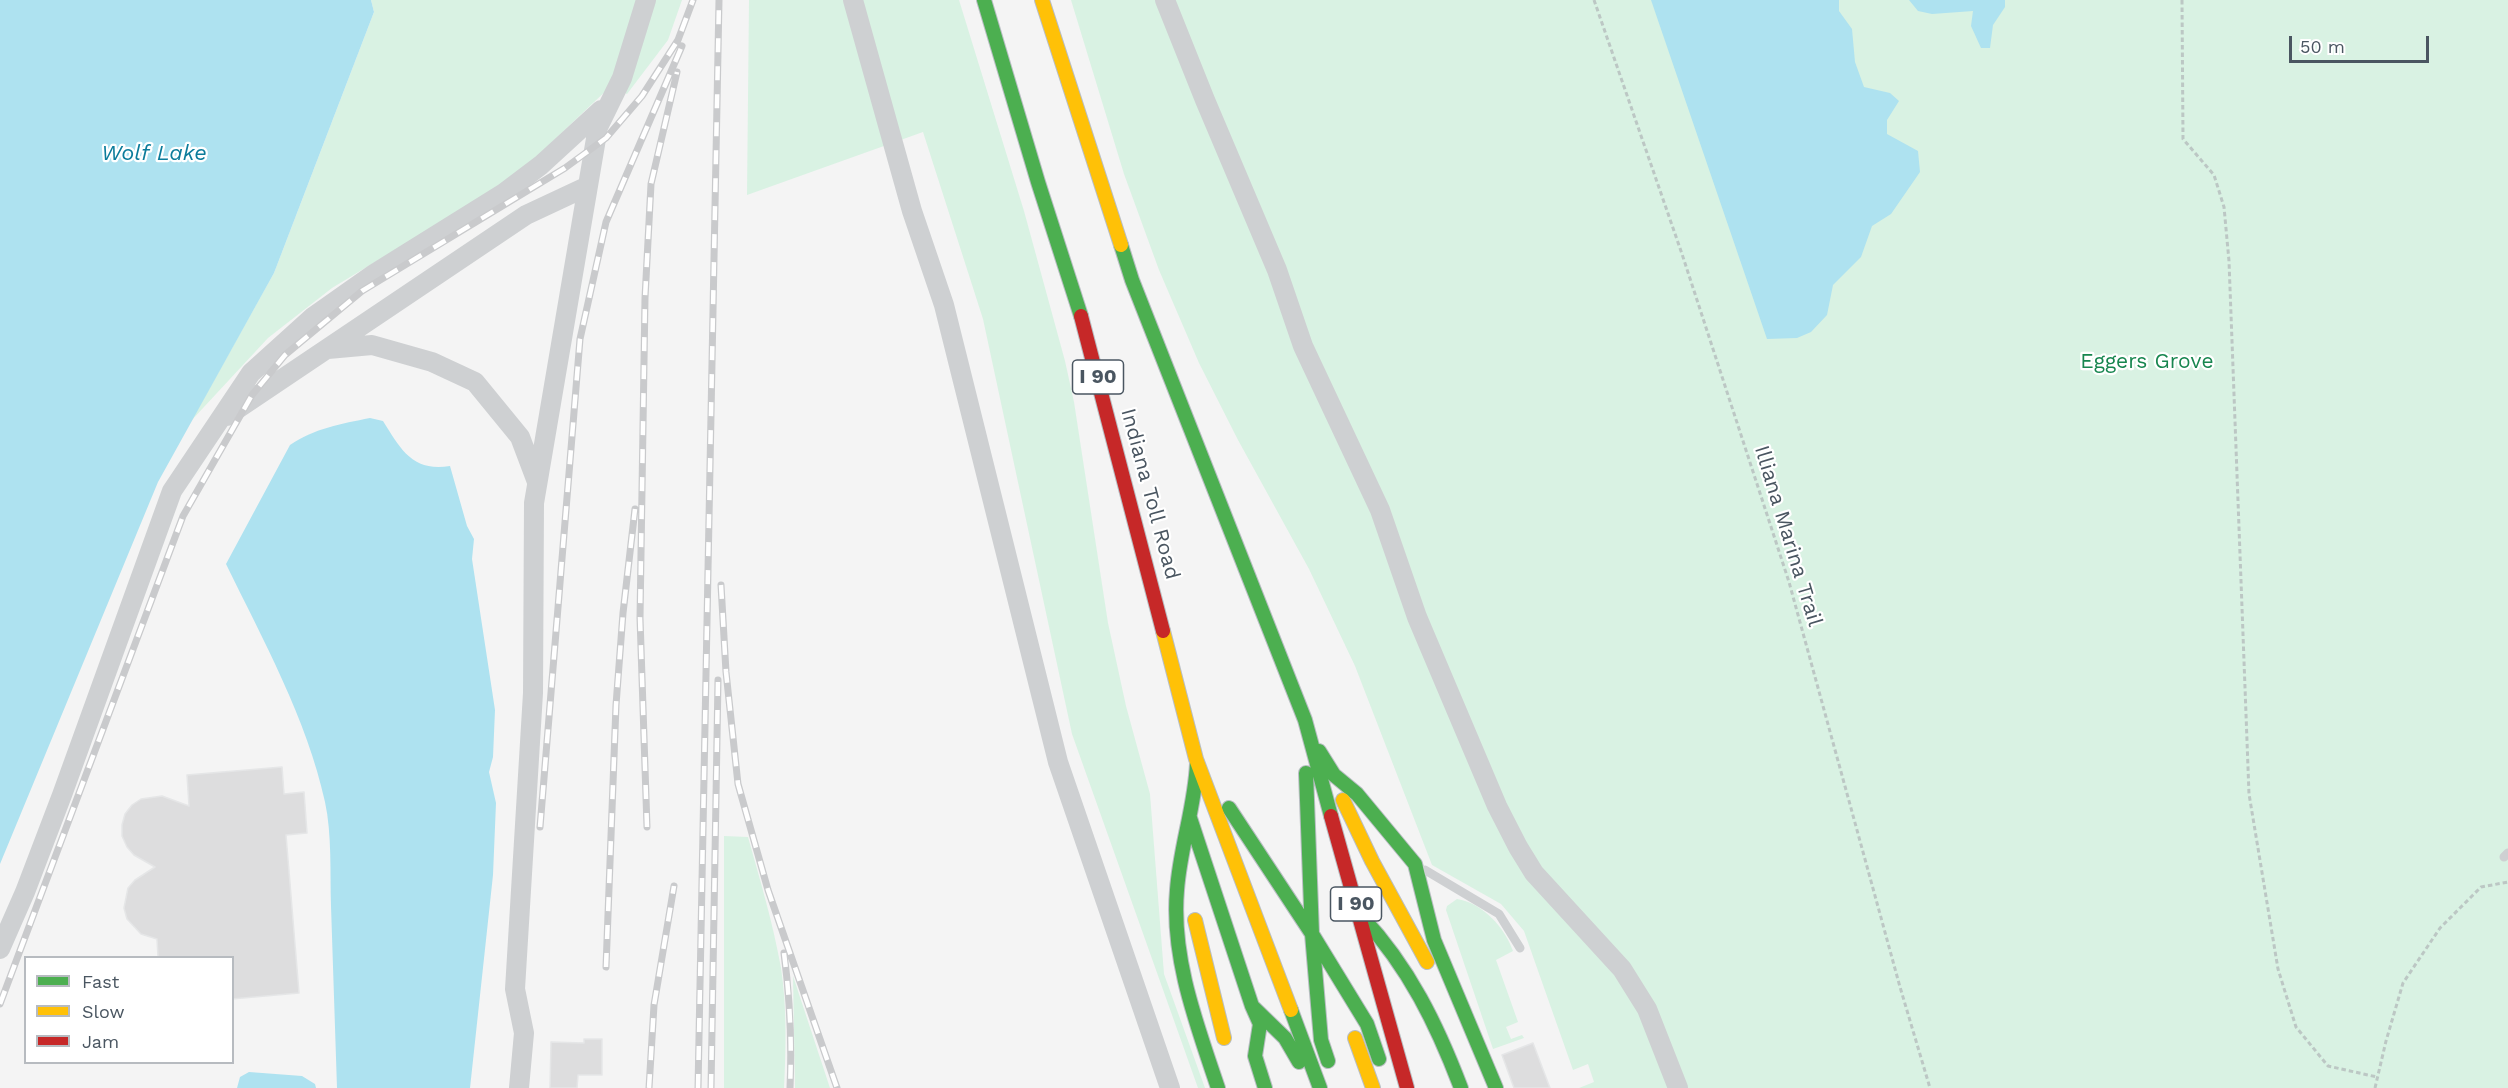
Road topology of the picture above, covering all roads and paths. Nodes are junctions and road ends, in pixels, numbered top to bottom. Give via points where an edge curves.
1 (646, 0) edge
2 (853, 0) edge
3 (984, 0) edge
4 (1042, 0) edge
5 (1165, 0) edge
6 (1594, 0) edge
7 (2182, 0) edge
8 (612, 98) junction
9 (588, 186) junction
10 (325, 349) junction
11 (219, 420) junction
12 (538, 483) junction
13 (1305, 720) junction
14 (1311, 739) junction
15 (1197, 759) junction
16 (1323, 787) junction
17 (1346, 806) junction
18 (1189, 814) junction
19 (1182, 853) junction
20 (1415, 864) junction
21 (2508, 882) edge
22 (1359, 921) junction
23 (1312, 934) junction
24 (1434, 940) junction
25 (1520, 948) dead end
26 (0, 949) edge
27 (1441, 998) junction
28 (1252, 1006) junction
29 (1332, 1013) dead end
30 (1263, 1020) junction
31 (1436, 1029) junction
32 (1274, 1048) dead end
33 (1412, 1053) dead end
34 (1432, 1054) dead end
35 (1228, 1056) dead end
36 (1386, 1077) dead end
37 (2377, 1077) junction
38 (1335, 1078) dead end
39 (519, 1088) edge
40 (1170, 1088) edge
41 (1218, 1088) edge
42 (1265, 1088) edge
43 (1307, 1088) edge
44 (1320, 1088) edge
45 (1373, 1088) edge
46 (1407, 1088) edge
47 (1461, 1088) edge
48 (1496, 1088) edge
49 (1678, 1088) edge
50 (1930, 1088) edge
51 (2375, 1088) edge

1 - 8 street
2 - 40 street via 912,211 944,304 1058,762
3 - 15 highway, Indiana Toll Road / I 90 via 1081,314
4 - 13 highway, I 90 via 1132,280
5 - 49 street via 1277,270 1304,346 1380,510 1417,617 1497,806 1534,873 1622,969 1647,1009
6 - 50 path, Illiana Marina Trail via 1789,582
7 - 37 path via 2183,139 2214,175 2224,207 2249,794 2278,969 2296,1027 2328,1065
8 - 9 street via 598,127
8 - 11 street via 572,138 504,193 313,317 251,373
9 - 10 street via 526,215
9 - 12 street
10 - 11 street
10 - 12 street via 372,345 432,363 476,382 520,437
11 - 26 street via 172,491 58,806
12 - 39 street via 534,503 533,693 515,989 524,1032
13 - 14 highway, I 90
13 - 23 highway, I 90
14 - 16 highway, I 90
14 - 17 highway
14 - 20 highway via 1334,775 1357,794
15 - 18 highway via 1197,780
15 - 23 highway, I 90
15 - 44 highway, I 90
16 - 17 lane
16 - 22 highway, I 90
17 - 20 lane
17 - 27 highway
18 - 19 highway
18 - 28 highway
19 - 35 highway
19 - 41 highway via 1176,908 1184,976
20 - 24 highway
20 - 25 lane via 1499,914
21 - 37 path via 2481,887 2440,927 2403,983
22 - 31 highway via 1394,954
22 - 33 highway via 1375,960 1391,980
22 - 46 highway, I 90
23 - 29 highway, I 90
23 - 36 highway, I 90 via 1367,1024
23 - 38 highway, I 90 via 1321,1040
23 - 45 highway, I 90
24 - 27 highway via 1442,971
24 - 48 highway
27 - 31 highway
28 - 30 highway
28 - 42 highway via 1260,1024 1256,1056
30 - 32 highway
30 - 43 highway via 1287,1038
31 - 34 highway
31 - 47 highway
37 - 51 path

